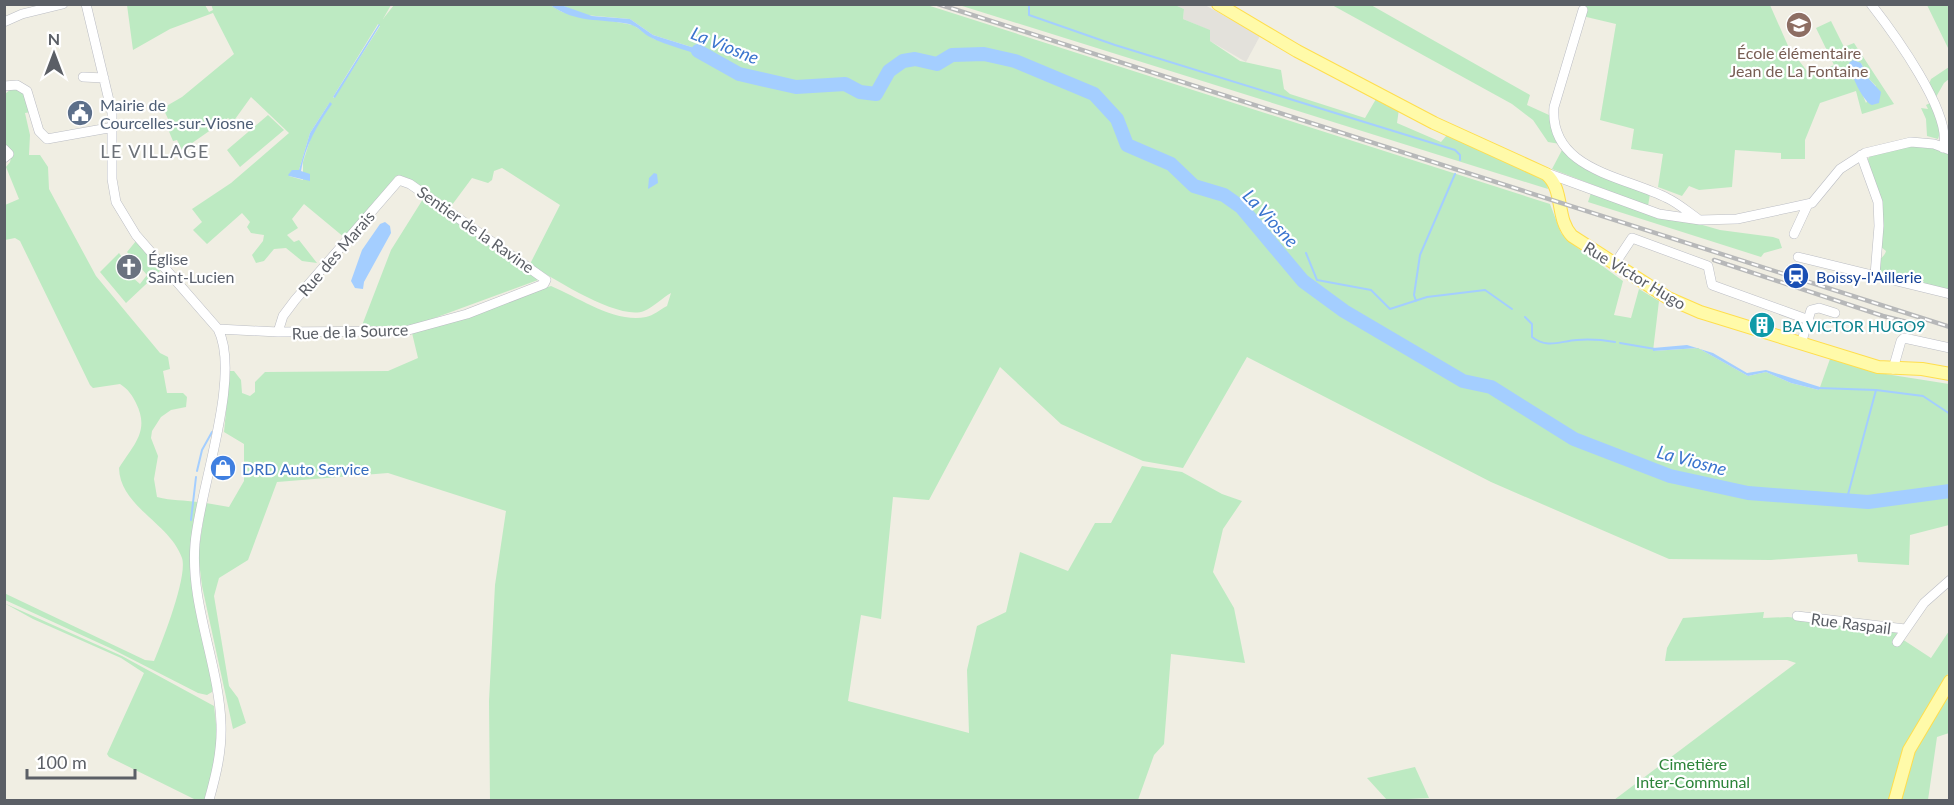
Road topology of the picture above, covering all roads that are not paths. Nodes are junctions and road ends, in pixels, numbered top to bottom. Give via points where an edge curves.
1 (63, 4) edge
2 (86, 4) edge
3 (1218, 4) edge
4 (1871, 4) edge
5 (1583, 10) dead end
6 (4, 22) edge
7 (83, 77) dead end
8 (104, 78) junction
9 (4, 86) edge
10 (114, 127) junction
11 (4, 149) edge
12 (1946, 149) edge
13 (1861, 155) junction
14 (4, 158) edge
15 (1543, 172) junction
16 (402, 180) joint
17 (1573, 182) junction
18 (1557, 192) junction
19 (1808, 204) junction
20 (1700, 220) junction
21 (1794, 234) dead end
22 (1798, 257) dead end
23 (1614, 265) junction
24 (1875, 275) junction
25 (546, 282) joint
26 (1950, 294) edge
27 (1835, 313) dead end
28 (1809, 320) junction
29 (218, 329) junction
30 (278, 332) junction
31 (1801, 344) junction
32 (1950, 348) edge
33 (1893, 369) junction
34 (1950, 374) edge
35 (1950, 580) edge
36 (1797, 616) dead end
37 (1905, 629) junction
38 (1897, 642) dead end
39 (1950, 681) edge
40 (209, 801) edge
41 (1895, 801) edge

1 - 6 street
2 - 8 street
3 - 15 main road via 1297,51 1434,123
4 - 12 street via 1903,45 1940,110
5 - 20 street via 1554,107 1553,119 1566,149 1580,163 1668,198
7 - 8 street
8 - 10 street
9 - 10 street via 16,85 27,91 39,131 47,139
10 - 29 street via 112,179 116,202 125,220
11 - 14 street via 9,154
12 - 13 street via 1911,142
13 - 19 street via 1840,169
13 - 24 street via 1878,202
15 - 17 street
15 - 18 main road, Rue Victor Hugo via 1554,181
16 - 25 street, Sentier de la Ravine via 544,276
16 - 30 street, Rue des Marais via 295,300 283,316
17 - 18 street via 1563,183
17 - 20 street via 1659,214
18 - 23 main road, Rue Victor Hugo via 1568,232
19 - 20 street via 1747,217
19 - 21 street
22 - 24 street
23 - 28 street via 1632,238 1708,266 1712,285
23 - 31 main road, Rue Victor Hugo via 1683,305
24 - 26 street
25 - 30 street, Rue de la Source via 480,310 413,330
27 - 28 street via 1816,308 1811,310
28 - 31 street
29 - 30 street, Rue de la Source
29 - 40 street via 222,337 224,382 219,428 196,533 197,584 219,707 220,751
31 - 33 main road, Rue Victor Hugo
32 - 33 street via 1905,338 1901,340
33 - 34 main road, Rue Victor Hugo
35 - 37 street, Rue Raspail via 1933,593
36 - 37 street, Rue Raspail
37 - 38 street, Rue Raspail
39 - 41 main road via 1909,750

